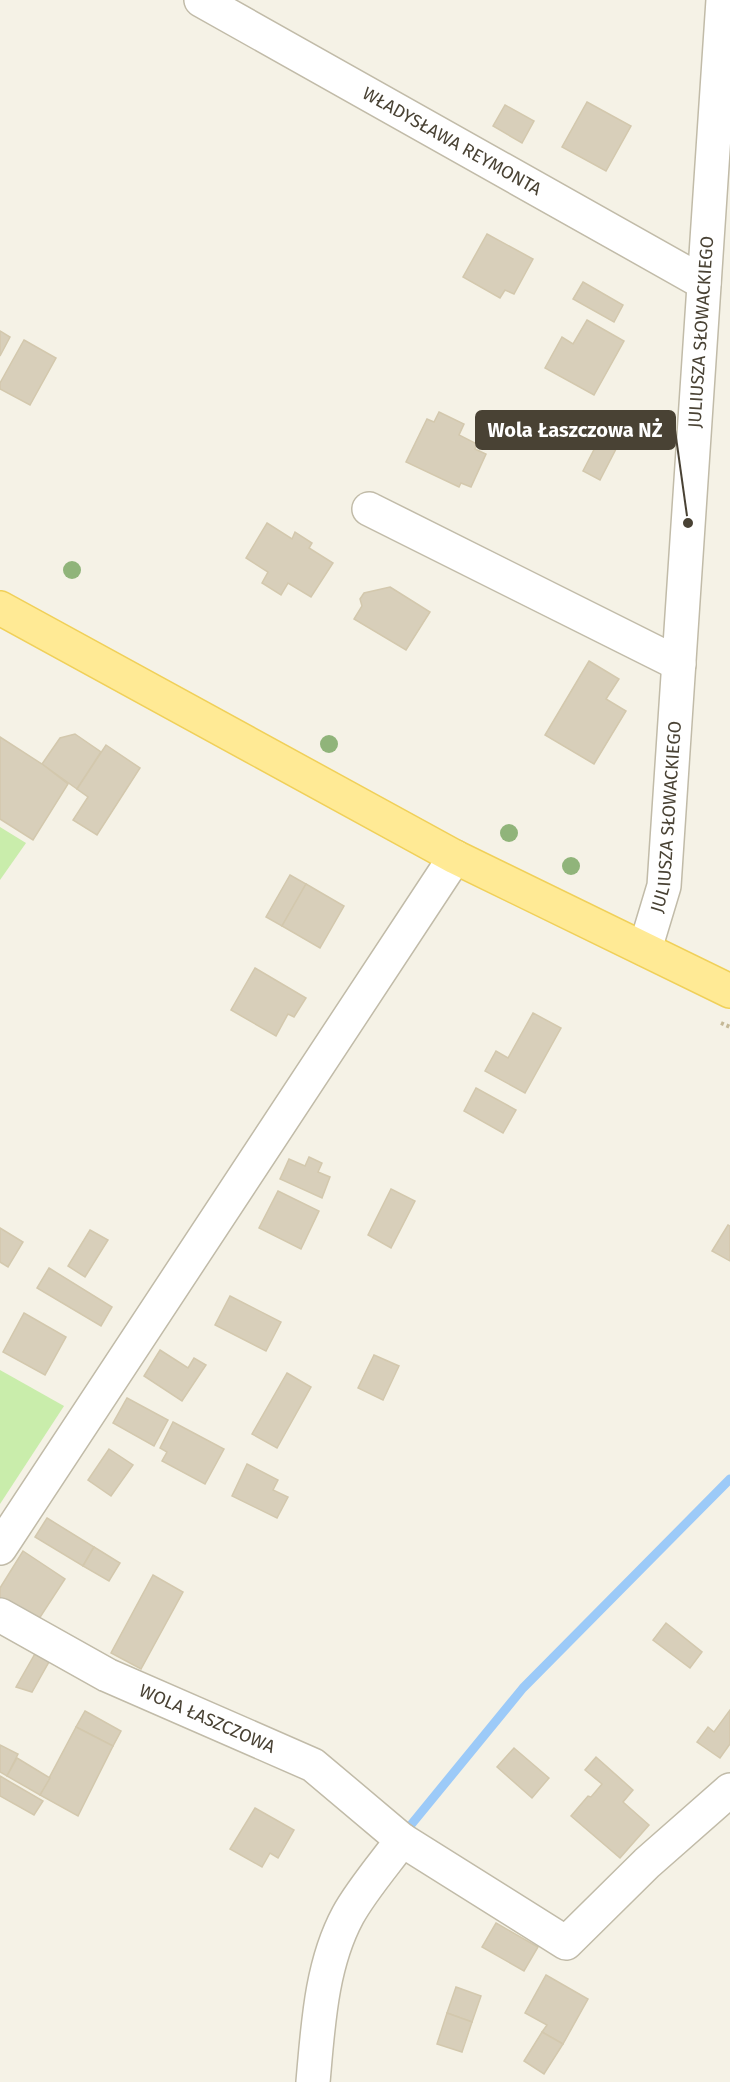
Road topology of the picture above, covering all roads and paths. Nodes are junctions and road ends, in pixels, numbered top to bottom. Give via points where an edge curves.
1 (201, 0) edge
2 (723, 0) edge
3 (704, 283) junction
4 (369, 509) dead end
5 (0, 608) edge
6 (679, 664) junction
7 (455, 857) junction
8 (645, 949) junction
9 (730, 991) edge
10 (0, 1548) edge
11 (0, 1615) edge
12 (730, 1790) edge
13 (402, 1840) junction
14 (313, 2082) edge

1 - 3 street, WŁADYSŁAWA REYMONTA
2 - 3 street, JULIUSZA SŁOWACKIEGO
3 - 6 street, JULIUSZA SŁOWACKIEGO
4 - 6 street
5 - 7 main road
6 - 8 street, JULIUSZA SŁOWACKIEGO via 664,886
7 - 8 main road
7 - 10 street
8 - 9 main road
11 - 13 street, WOLA ŁASZCZOWA via 107,1675 313,1764
12 - 13 street, WOLA ŁASZCZOWA via 647,1863 566,1943
13 - 14 street via 348,1914 333,1948

